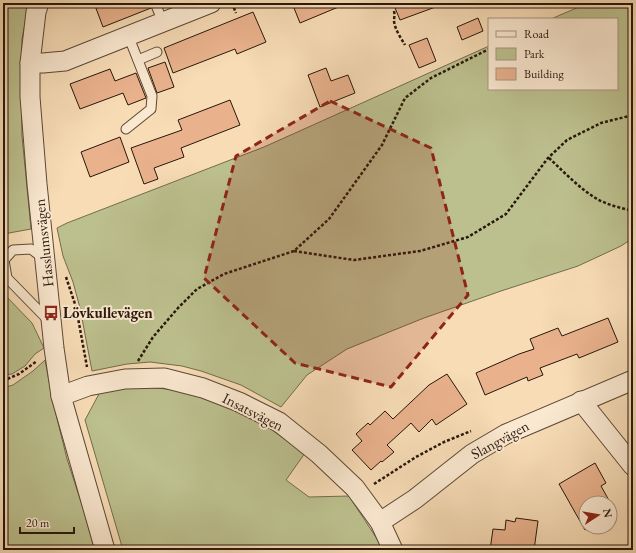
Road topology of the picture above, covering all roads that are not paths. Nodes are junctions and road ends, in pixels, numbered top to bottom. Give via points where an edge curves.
1 (39, 3) edge
2 (155, 3) edge
3 (211, 3) edge
4 (183, 8) edge
5 (163, 22) junction
6 (128, 35) junction
7 (158, 52) dead end
8 (138, 60) junction
9 (30, 63) junction
10 (126, 129) dead end
11 (45, 260) junction
12 (52, 324) junction
13 (633, 380) edge
14 (61, 396) junction
15 (581, 401) junction
16 (633, 466) edge
17 (380, 522) junction
18 (105, 550) edge
19 (393, 550) edge

1 - 9 street, Hasslumsvägen
2 - 5 lane
3 - 4 street
4 - 5 street
5 - 6 street
6 - 8 lane
6 - 9 street via 64,60
7 - 8 lane
8 - 10 lane via 152,96 151,109
9 - 11 street, Hasslumsvägen via 30,98
11 - 12 street, Hasslumsvägen
11 - 12 lane via 31,249 13,250 4,260 7,278
12 - 14 street, Hasslumsvägen
13 - 15 street, Slangvägen
14 - 17 street, Insatsvägen via 88,386 125,379 164,378 203,388 239,402 278,422 319,454 355,488
14 - 18 street, Hasslumsvägen
15 - 16 street
15 - 17 street, Slangvägen via 506,434 472,454
17 - 19 street, Insatsvägen

